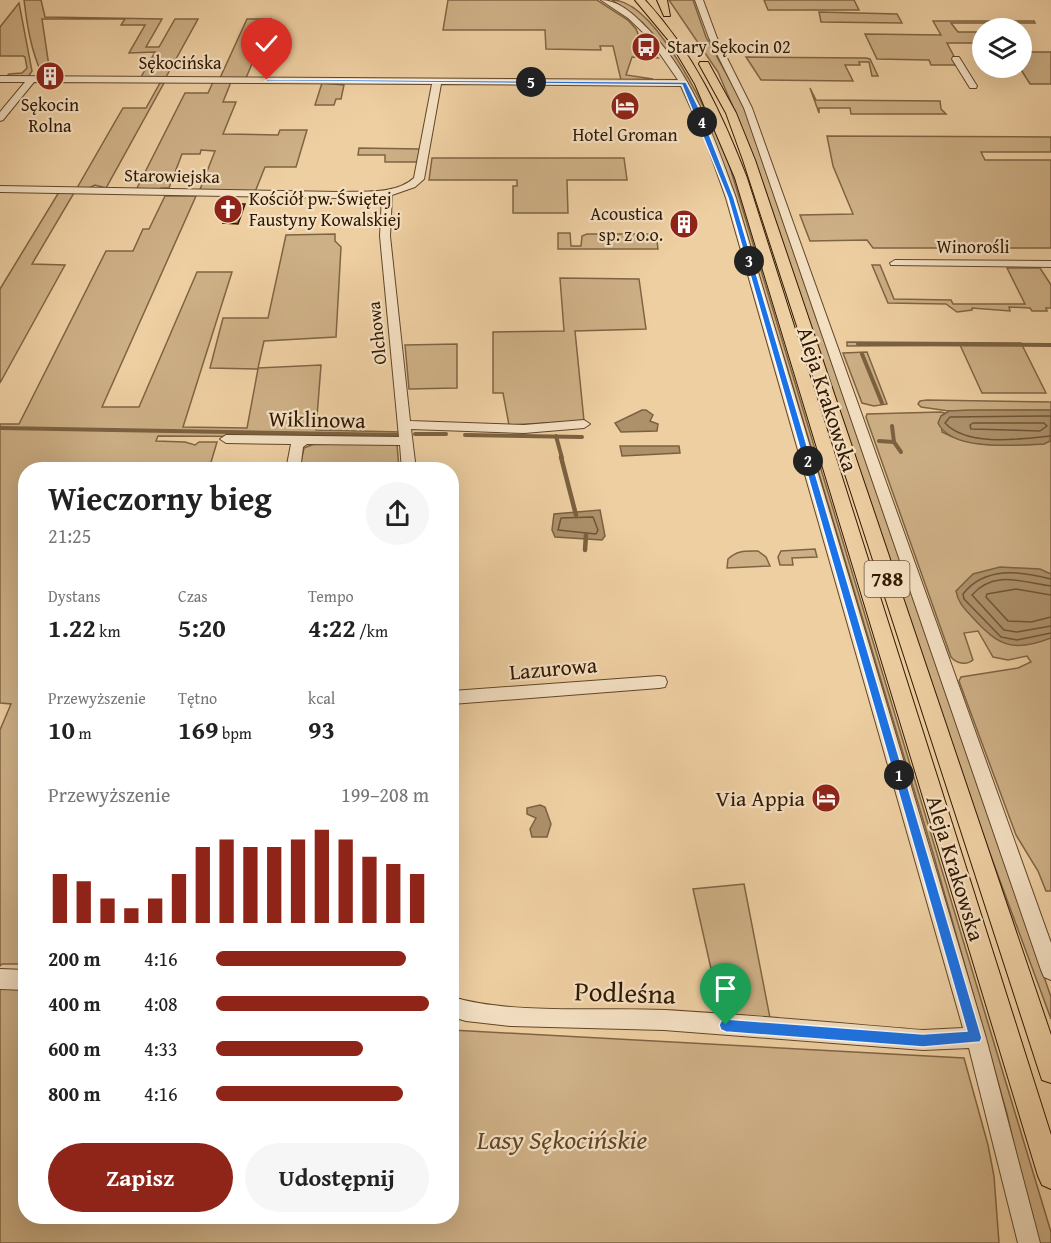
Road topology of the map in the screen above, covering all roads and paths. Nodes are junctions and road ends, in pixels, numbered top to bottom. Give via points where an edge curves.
1 (605, 0) edge
2 (630, 0) edge
3 (640, 0) edge
4 (652, 0) edge
5 (662, 0) edge
6 (699, 0) edge
7 (660, 23) junction
8 (698, 53) dead end
9 (956, 59) dead end
10 (0, 79) edge
11 (32, 79) junction
12 (437, 81) junction
13 (684, 83) junction
14 (973, 86) dead end
15 (0, 118) edge
16 (0, 189) edge
17 (387, 193) junction
18 (895, 263) dead end
19 (1051, 264) edge
20 (584, 424) dead end
21 (406, 425) junction
22 (226, 439) dead end
23 (304, 440) junction
24 (407, 441) junction
25 (294, 462) edge
26 (408, 462) edge
27 (659, 682) dead end
28 (459, 697) edge
29 (1051, 969) edge
30 (0, 979) edge
31 (18, 980) edge
32 (459, 1009) edge
33 (976, 1038) junction
34 (1051, 1071) edge
35 (1051, 1176) edge
36 (1029, 1243) edge

1 - 13 street, Aleja Krakowska via 642,28
2 - 7 main road
3 - 7 main road, 788
4 - 5 main road via 669,17
6 - 29 street via 713,39 748,108
7 - 35 main road, Aleja Krakowska / 788 via 708,96 741,178
8 - 34 main road, Aleja Krakowska / 788 via 731,113 753,170
9 - 14 street
10 - 11 street, Sękocińska
11 - 12 street, Sękocińska
11 - 15 street
12 - 13 street, Sękocińska
12 - 17 street, Starowiejska via 419,179
13 - 33 street, Aleja Krakowska via 731,198
16 - 17 street, Starowiejska via 267,195
17 - 21 street, Olchowa via 385,236
18 - 19 street, Winorośli
20 - 21 street via 524,429
21 - 24 street, Olchowa
22 - 23 street, Wiklinowa
23 - 24 street, Wiklinowa
23 - 25 street via 297,445
24 - 26 street, Olchowa
27 - 28 street, Lazurowa
30 - 31 street
32 - 33 street, Podleśna via 511,1016 664,1020 923,1040
33 - 36 street, Aleja Krakowska

